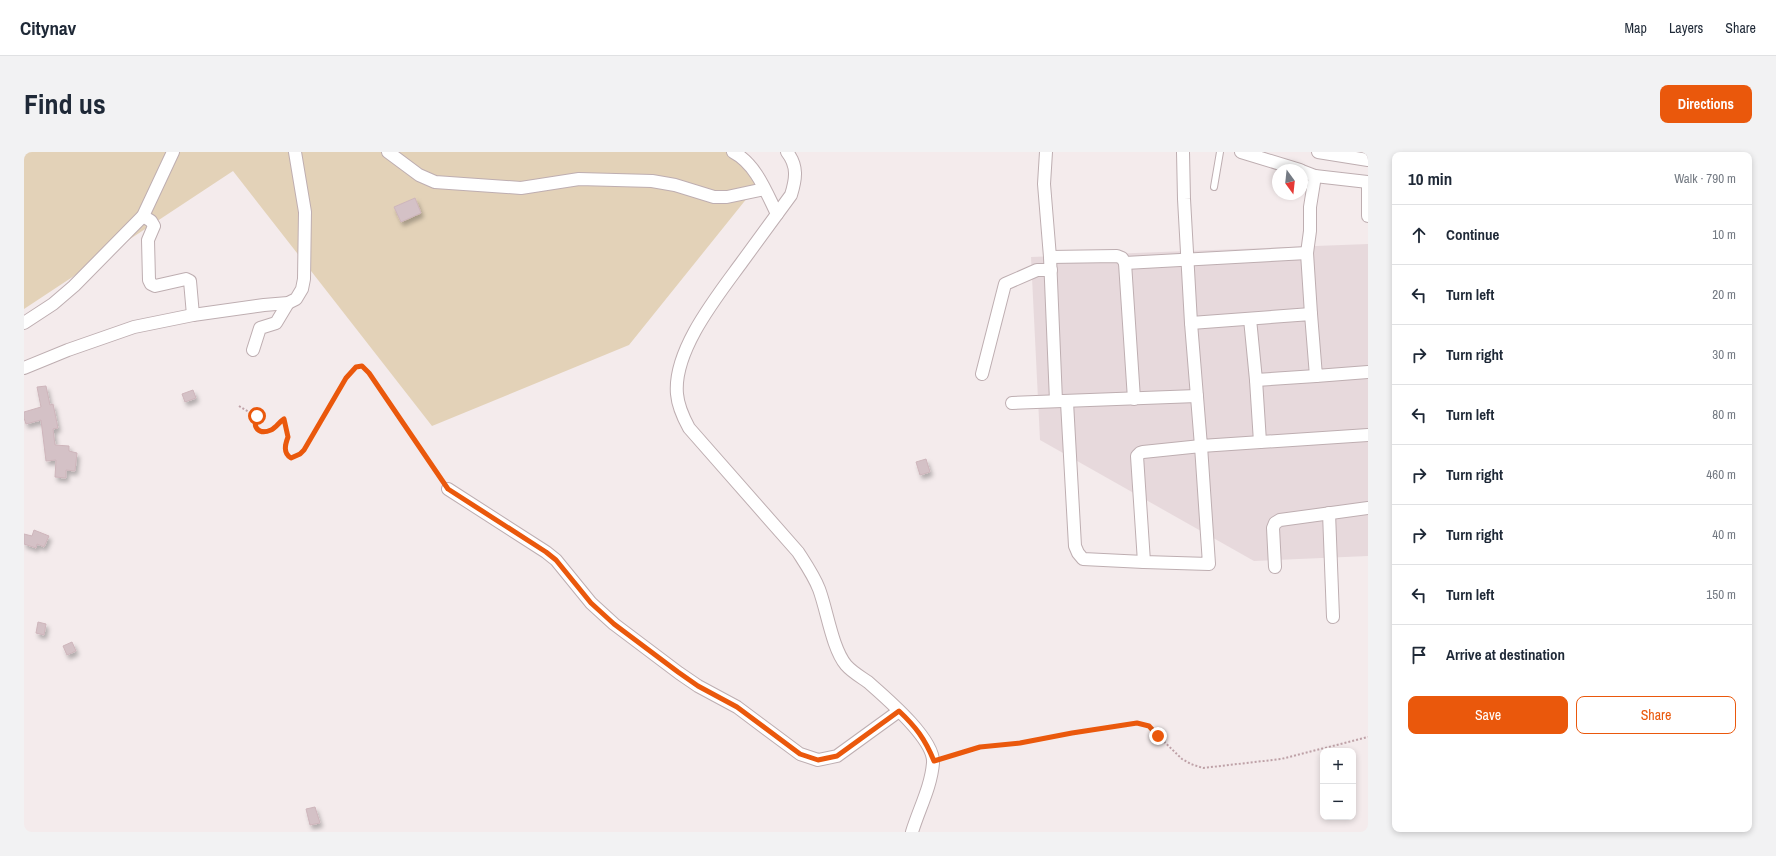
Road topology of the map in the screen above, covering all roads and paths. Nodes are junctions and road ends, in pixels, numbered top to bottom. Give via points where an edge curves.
1 (173, 152) edge
2 (295, 152) edge
3 (388, 152) edge
4 (733, 152) edge
5 (787, 152) edge
6 (1046, 152) edge
7 (1183, 152) edge
8 (1220, 152) edge
9 (1241, 152) edge
10 (1318, 152) edge
11 (1368, 160) edge
12 (1281, 164) edge
13 (1308, 173) edge
14 (1315, 176) junction
15 (1368, 182) edge
16 (1214, 187) dead end
17 (764, 189) junction
18 (777, 214) junction
19 (143, 216) junction
20 (1368, 216) edge
21 (1307, 253) junction
22 (1050, 258) junction
23 (1188, 260) junction
24 (1125, 263) junction
25 (1051, 270) junction
26 (288, 303) junction
27 (1311, 314) junction
28 (193, 315) junction
29 (1250, 319) junction
30 (24, 323) edge
31 (1191, 323) junction
32 (253, 350) dead end
33 (24, 368) edge
34 (1368, 372) edge
35 (982, 374) dead end
36 (1316, 376) junction
37 (1256, 380) junction
38 (1197, 396) junction
39 (1134, 399) junction
40 (1061, 402) junction
41 (1012, 403) dead end
42 (239, 406) dead end
43 (1368, 435) edge
44 (1260, 442) junction
45 (1201, 446) junction
46 (448, 489) joint
47 (1368, 508) edge
48 (1329, 513) junction
49 (1144, 562) junction
50 (1275, 567) dead end
51 (1333, 617) dead end
52 (899, 711) junction
53 (1368, 737) edge
54 (934, 761) junction
55 (912, 832) edge

1 - 19 street
2 - 26 street via 305,212 304,279 296,299
3 - 17 street via 419,175 435,182 522,188 579,179 652,181 675,185 714,198
4 - 17 street via 749,164
5 - 18 street via 796,169 795,183 791,195
6 - 22 street via 1044,184
7 - 23 street
8 - 16 lane
9 - 12 street
10 - 11 street
13 - 14 street
14 - 15 street
14 - 21 street
15 - 20 street
17 - 18 street
18 - 52 street via 713,302 688,342 676,393 680,411 689,428 806,564 819,588 839,652 847,666
19 - 28 street via 152,221 154,226 147,249 151,284 155,286 186,279 190,281
19 - 30 street via 74,286
21 - 23 street
21 - 27 street
22 - 24 street via 1116,256 1122,258
22 - 25 street
23 - 24 street
23 - 31 street
24 - 39 street
25 - 35 street via 1037,270 1005,284
25 - 40 street
26 - 28 street
26 - 32 street via 276,323 260,328
27 - 29 street
27 - 36 street
28 - 33 street via 120,332
29 - 31 street
29 - 37 street
31 - 38 street
34 - 36 street
36 - 37 street
37 - 44 street
38 - 39 street
38 - 45 street
39 - 40 street
40 - 41 street
40 - 49 street via 1075,546 1078,553 1083,559
42 - 46 path via 257,416 254,422 258,430 272,430 284,419 288,437 284,445 288,457 291,458 304,450 346,378 356,367 362,366
43 - 44 street
44 - 45 street
45 - 49 street via 1143,452 1137,456
45 - 49 street via 1209,564
46 - 52 street via 546,552 556,560 591,603 614,624 698,686 737,707 800,754 818,760 837,756
47 - 48 street
48 - 50 street via 1280,520 1275,523
48 - 51 street
52 - 54 street via 915,725 927,743
53 - 54 path via 1281,759 1203,768 1182,759 1149,726 1137,723 1020,743 980,747
54 - 55 street via 928,790

